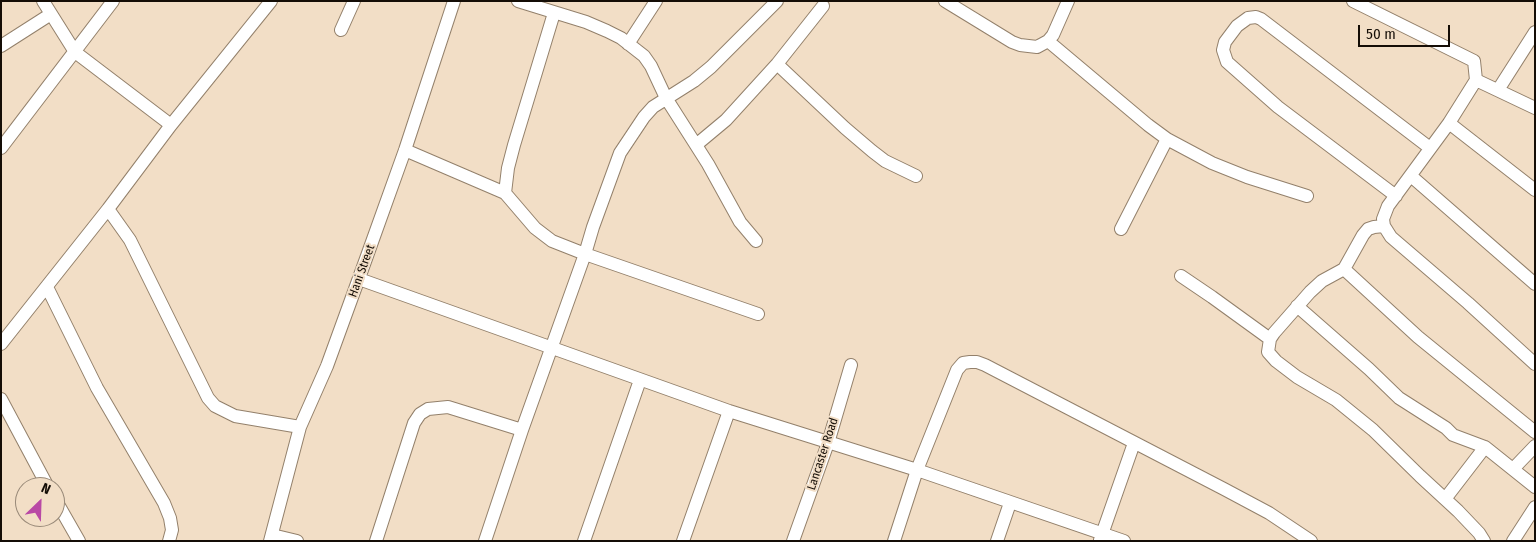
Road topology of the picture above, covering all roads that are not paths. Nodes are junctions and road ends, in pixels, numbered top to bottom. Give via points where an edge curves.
1 (43, 1) edge
2 (113, 1) edge
3 (271, 1) edge
4 (354, 1) edge
5 (454, 1) edge
6 (518, 1) edge
7 (656, 1) edge
8 (777, 1) edge
9 (945, 1) edge
10 (1068, 1) edge
11 (1353, 1) edge
12 (823, 6) dead end
13 (554, 13) junction
14 (51, 14) junction
15 (341, 30) dead end
16 (1535, 32) edge
17 (1048, 41) junction
18 (628, 44) junction
19 (1, 46) edge
20 (75, 52) junction
21 (777, 64) junction
22 (1476, 80) junction
23 (1498, 90) junction
24 (666, 98) junction
25 (1535, 108) edge
26 (1449, 123) junction
27 (171, 125) junction
28 (1168, 139) junction
29 (696, 145) junction
30 (1, 148) edge
31 (1430, 148) junction
32 (406, 150) junction
33 (916, 176) dead end
34 (1411, 176) junction
35 (1535, 190) edge
36 (505, 193) junction
37 (1307, 196) dead end
38 (1396, 196) junction
39 (108, 209) junction
40 (1384, 226) junction
41 (1121, 228) dead end
42 (756, 241) dead end
43 (586, 254) junction
44 (1344, 269) junction
45 (1181, 276) dead end
46 (359, 279) junction
47 (1535, 284) edge
48 (47, 287) junction
49 (1298, 306) junction
50 (758, 314) dead end
51 (1270, 339) junction
52 (1, 344) edge
53 (551, 347) junction
54 (1535, 364) edge
55 (851, 366) dead end
56 (640, 380) junction
57 (1, 399) edge
58 (729, 411) junction
59 (300, 427) junction
60 (522, 430) junction
61 (1535, 432) edge
62 (828, 443) junction
63 (1134, 443) junction
64 (1535, 446) edge
65 (1484, 447) junction
66 (1513, 469) junction
67 (917, 470) junction
68 (43, 477) edge
69 (1535, 487) edge
70 (1445, 499) junction
71 (1010, 503) junction
72 (1535, 506) edge
73 (65, 516) edge
74 (1101, 537) edge
75 (271, 538) edge
76 (79, 541) edge
77 (170, 541) edge
78 (296, 541) edge
79 (376, 541) edge
80 (485, 541) edge
81 (584, 541) edge
82 (683, 541) edge
83 (794, 541) edge
84 (894, 541) edge
85 (997, 541) edge
86 (1124, 541) edge
87 (1312, 541) edge
88 (1484, 541) edge
89 (1513, 541) edge

1 - 14 street
2 - 20 street
3 - 27 street
4 - 15 street
5 - 32 street, Hani Street
6 - 13 street
7 - 18 street
8 - 24 street via 711,68
9 - 17 street via 1012,42 1037,47
10 - 17 street
11 - 22 street via 1469,57 1474,61
12 - 21 street
13 - 18 street via 586,22
13 - 36 street via 514,145
14 - 19 street
14 - 20 street
16 - 23 street
17 - 28 street
18 - 24 street via 652,66
20 - 27 street
20 - 30 street
21 - 29 street via 726,120
21 - 33 street via 885,161
22 - 23 street
22 - 26 street
23 - 25 street
24 - 29 street
24 - 43 street via 644,117 620,153
26 - 31 street
26 - 35 street
27 - 39 street
28 - 37 street via 1212,163
28 - 41 street
29 - 42 street via 740,222
31 - 34 street
31 - 38 street via 1261,19 1248,18 1225,42 1223,50 1227,62 1278,107
32 - 36 street
32 - 46 street, Hani Street
34 - 38 street
34 - 47 street
36 - 43 street via 543,236
38 - 40 street via 1385,212
39 - 48 street
39 - 59 street via 130,240 208,398 215,406 235,416
40 - 44 street via 1368,229
40 - 54 street via 1391,237
43 - 50 street
43 - 53 street
44 - 49 street via 1322,281
44 - 61 street via 1418,337
45 - 51 street
46 - 53 street
46 - 59 street, Hani Street
48 - 52 street
48 - 77 street via 97,388 164,503 172,530
49 - 51 street
49 - 65 street via 1408,405 1453,435
51 - 70 street via 1268,352 1276,361 1336,400 1373,430
53 - 56 street
53 - 60 street
55 - 62 street, Lancaster Road
56 - 58 street
56 - 81 street
57 - 68 street
58 - 62 street
58 - 82 street
59 - 75 street, Hani Street
60 - 79 street via 448,407 428,408 420,414 414,423
60 - 80 street
62 - 67 street
62 - 83 street, Lancaster Road
63 - 67 street via 985,365 970,362 963,363 957,370
63 - 74 street
63 - 87 street via 1269,513
64 - 66 street
65 - 66 street
65 - 70 street
66 - 69 street
67 - 71 street
67 - 84 street
70 - 88 street
71 - 74 street
71 - 85 street
72 - 89 street
73 - 76 street
74 - 86 street
75 - 78 street

